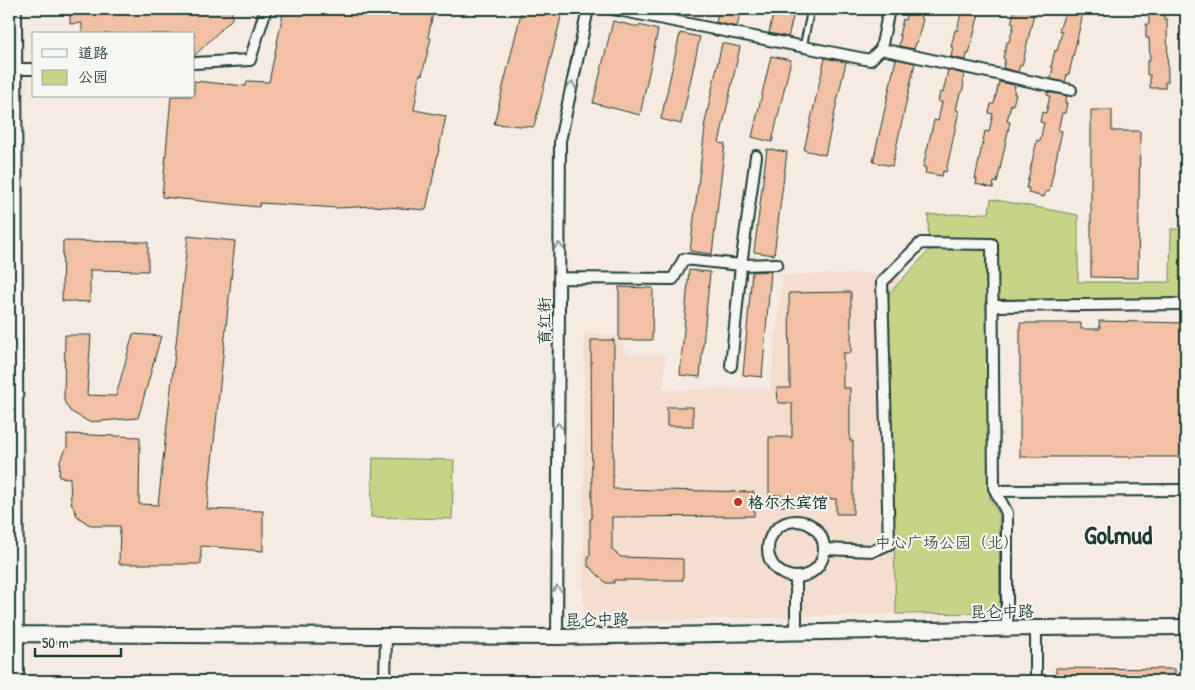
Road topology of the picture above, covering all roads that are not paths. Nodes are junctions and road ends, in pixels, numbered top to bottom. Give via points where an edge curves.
1 (14, 9) edge
2 (266, 9) edge
3 (588, 9) edge
4 (613, 9) edge
5 (811, 9) edge
6 (889, 9) edge
7 (803, 47) junction
8 (881, 49) junction
9 (195, 62) edge
10 (14, 69) junction
11 (32, 69) edge
12 (1071, 90) dead end
13 (756, 156) dead end
14 (777, 264) dead end
15 (741, 265) junction
16 (559, 278) junction
17 (1186, 304) edge
18 (993, 306) junction
19 (731, 366) dead end
20 (1186, 490) edge
21 (996, 491) junction
22 (824, 549) junction
23 (796, 578) junction
24 (1186, 627) edge
25 (1007, 628) junction
26 (1036, 628) junction
27 (796, 633) junction
28 (12, 634) edge
29 (386, 636) junction
30 (557, 637) junction
31 (16, 681) edge
32 (385, 681) edge
33 (1036, 681) edge

1 - 10 main road
2 - 9 street via 250,60
16 -> 3 street, 育红街 via 560,142
4 - 7 street
5 - 7 lane
6 - 8 street
7 - 8 street via 870,60
8 - 12 street
10 - 11 street
10 - 28 main road
13 - 15 street
14 - 15 street
15 - 16 street via 684,260 674,279
15 - 19 street
30 -> 16 street, 育红街
17 - 18 street
18 - 21 street
18 - 22 street via 992,244 922,243 882,282 889,544 874,552
20 - 21 street
21 - 25 street via 1007,513
22 - 23 street via 819,566 813,572
22 - 23 street via 822,539 810,524 791,521 774,531 767,549 769,558 779,572
23 - 27 street
24 - 26 main road, 昆仑中路
25 - 26 main road, 昆仑中路
25 - 27 main road, 昆仑中路
26 - 33 street
27 - 30 main road, 昆仑中路
28 - 29 main road, 昆仑中路
28 - 31 main road
29 - 30 main road, 昆仑中路
29 - 32 street

